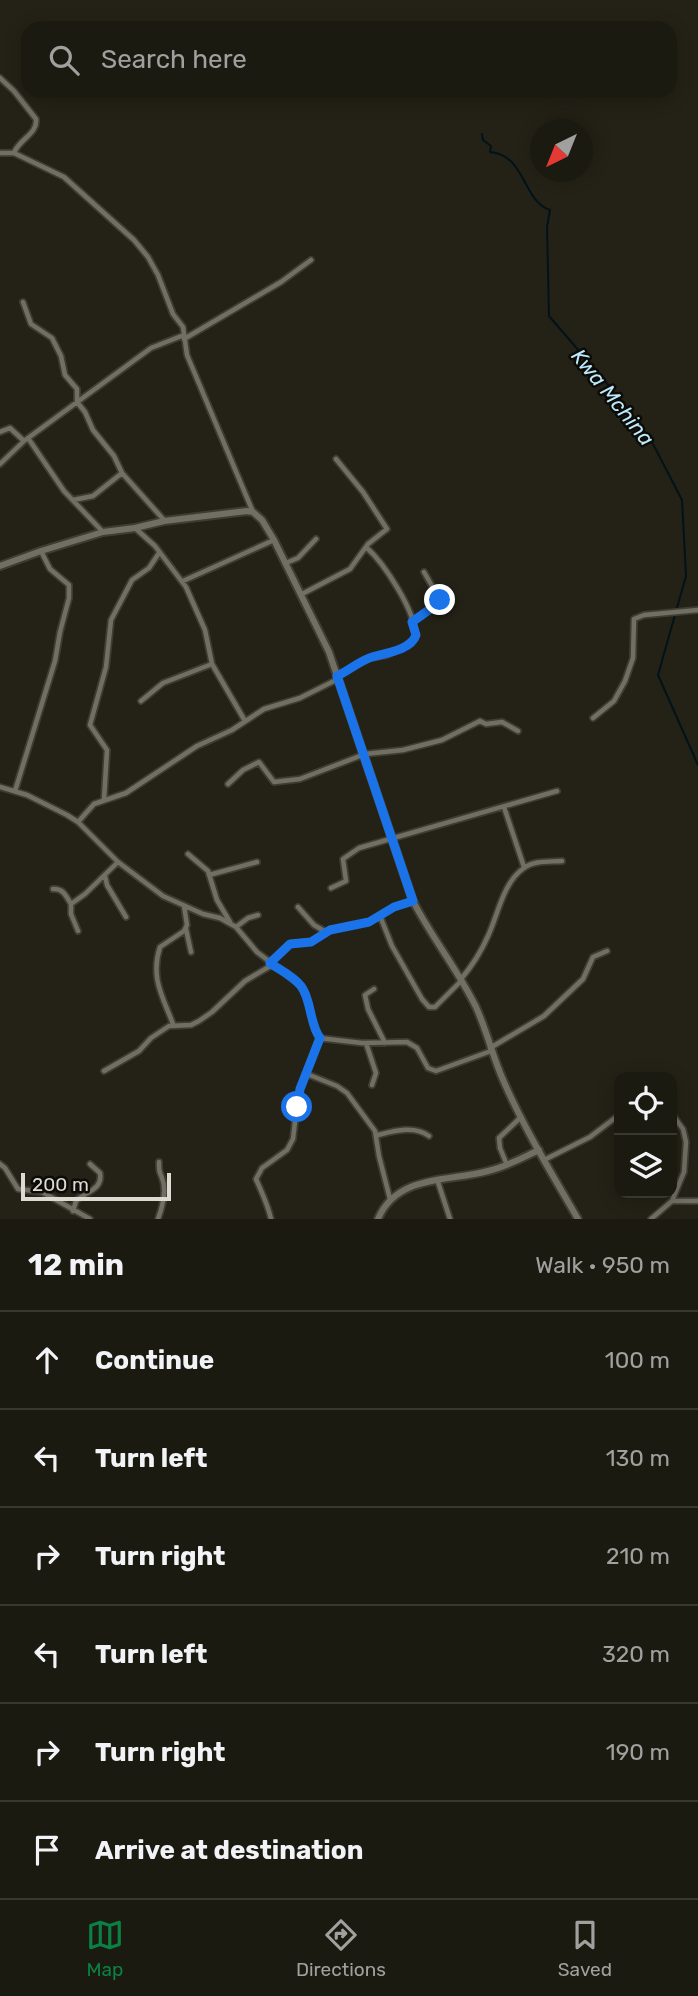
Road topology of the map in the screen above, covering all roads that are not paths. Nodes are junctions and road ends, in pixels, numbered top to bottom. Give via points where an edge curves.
1 (0, 78) edge
2 (0, 153) edge
3 (13, 153) junction
4 (312, 260) dead end
5 (23, 302) dead end
6 (184, 337) junction
7 (77, 402) junction
8 (0, 432) edge
9 (26, 440) junction
10 (336, 459) dead end
11 (0, 464) edge
12 (122, 473) junction
13 (73, 500) junction
14 (253, 512) junction
15 (164, 521) junction
16 (135, 528) junction
17 (103, 532) junction
18 (274, 540) junction
19 (316, 540) dead end
20 (366, 546) junction
21 (41, 551) junction
22 (159, 553) junction
23 (286, 563) junction
24 (0, 566) edge
25 (424, 572) dead end
26 (183, 581) junction
27 (302, 594) junction
28 (698, 610) edge
29 (412, 622) junction
30 (212, 664) junction
31 (338, 678) junction
32 (141, 701) dead end
33 (593, 718) dead end
34 (245, 721) junction
35 (518, 731) dead end
36 (365, 754) junction
37 (228, 784) dead end
38 (0, 787) edge
39 (15, 791) junction
40 (557, 791) dead end
41 (104, 800) junction
42 (504, 807) junction
43 (78, 822) junction
44 (391, 841) junction
45 (188, 854) dead end
46 (562, 861) dead end
47 (118, 862) junction
48 (257, 862) dead end
49 (524, 867) junction
50 (105, 875) junction
51 (209, 875) junction
52 (331, 888) dead end
53 (52, 889) dead end
54 (413, 901) junction
55 (71, 904) junction
56 (184, 906) junction
57 (298, 907) dead end
58 (258, 915) dead end
59 (380, 916) junction
60 (126, 917) dead end
61 (230, 923) junction
62 (236, 927) junction
63 (186, 928) junction
64 (78, 931) dead end
65 (327, 932) junction
66 (607, 951) dead end
67 (191, 952) dead end
68 (271, 964) junction
69 (462, 980) junction
70 (374, 989) dead end
71 (173, 1024) junction
72 (320, 1038) junction
73 (366, 1043) junction
74 (385, 1043) junction
75 (491, 1050) junction
76 (104, 1070) dead end
77 (307, 1074) junction
78 (372, 1085) dead end
79 (521, 1117) junction
80 (614, 1119) edge
81 (677, 1121) edge
82 (377, 1135) junction
83 (429, 1136) dead end
84 (539, 1150) junction
85 (544, 1160) junction
86 (159, 1162) dead end
87 (0, 1164) edge
88 (90, 1164) dead end
89 (507, 1165) junction
90 (437, 1178) junction
91 (390, 1199) junction
92 (672, 1201) junction
93 (698, 1201) edge
94 (73, 1212) junction
95 (90, 1219) edge
96 (158, 1219) edge
97 (271, 1219) edge
98 (378, 1219) edge
99 (450, 1219) edge
100 (578, 1219) edge
101 (651, 1219) edge

1 - 3 street via 35,115 37,123
2 - 3 street
3 - 6 street via 64,177 134,240 158,275
4 - 6 street
5 - 7 street via 31,324 56,345 65,375 77,389
6 - 7 street via 150,348
6 - 14 street via 187,355
7 - 9 street
7 - 12 street
8 - 9 street via 9,428
9 - 11 street
9 - 13 street
10 - 20 street via 386,527
12 - 13 street via 93,496
12 - 15 street
13 - 17 street
14 - 15 street
14 - 18 street
15 - 16 street
16 - 17 street
16 - 22 street
17 - 21 street
18 - 23 street
18 - 26 street
19 - 23 street
20 - 27 street via 350,569
20 - 29 street via 392,579
21 - 24 street
21 - 39 street via 50,569 69,585 69,598
22 - 26 street
22 - 41 street via 149,568 132,580 111,620 106,667 90,725 107,750
23 - 27 street
25 - 29 street via 440,600
26 - 30 street via 205,630
27 - 31 street
28 - 33 street via 634,619 633,658 625,681 614,701
29 - 31 street via 416,635 411,644 370,658
30 - 32 street via 163,683
30 - 34 street
31 - 34 street
31 - 36 street
34 - 41 street via 126,793
35 - 36 street via 501,722 480,721 442,740
36 - 37 street via 285,782 274,782 259,762
36 - 44 street
38 - 39 street
39 - 43 street
40 - 42 street
41 - 43 street via 90,807
42 - 44 street
42 - 49 street
43 - 47 street
44 - 52 street via 345,856 347,879
44 - 54 street
45 - 51 street
46 - 49 street
47 - 50 street
47 - 56 street
48 - 51 street
49 - 69 street
50 - 55 street
50 - 60 street
51 - 61 street
53 - 55 street via 59,889
54 - 59 street
54 - 69 street
55 - 64 street
56 - 61 street
56 - 63 street
57 - 65 street
58 - 62 street
59 - 65 street
59 - 69 street via 392,946 429,1007 435,1007
61 - 62 street
62 - 68 street
63 - 67 street
63 - 71 street via 163,944 156,970 163,1004
65 - 68 street via 311,942 290,944
66 - 75 street via 593,957 583,979 544,1016
68 - 71 street via 195,1024
68 - 72 street via 303,989
69 - 75 street
70 - 74 street via 365,995 366,1003
71 - 76 street via 139,1051
72 - 73 street
72 - 77 street
73 - 74 street
73 - 78 street via 376,1073
74 - 75 street via 412,1044 431,1071
75 - 79 street
77 - 82 street via 347,1093
77 - 97 street via 298,1096 296,1132 290,1146 262,1168 256,1179
79 - 84 street
79 - 89 street via 499,1138
80 - 85 street via 590,1137
81 - 92 street via 686,1142 684,1172
82 - 83 street via 402,1130
82 - 91 street
84 - 85 street
84 - 89 street
85 - 100 street
86 - 96 street via 163,1205
87 - 94 street via 18,1189 42,1192
88 - 94 street via 100,1173 100,1182 80,1197
89 - 90 street
90 - 91 street via 403,1189
90 - 99 street
91 - 98 street
92 - 93 street
92 - 101 street
94 - 95 street

